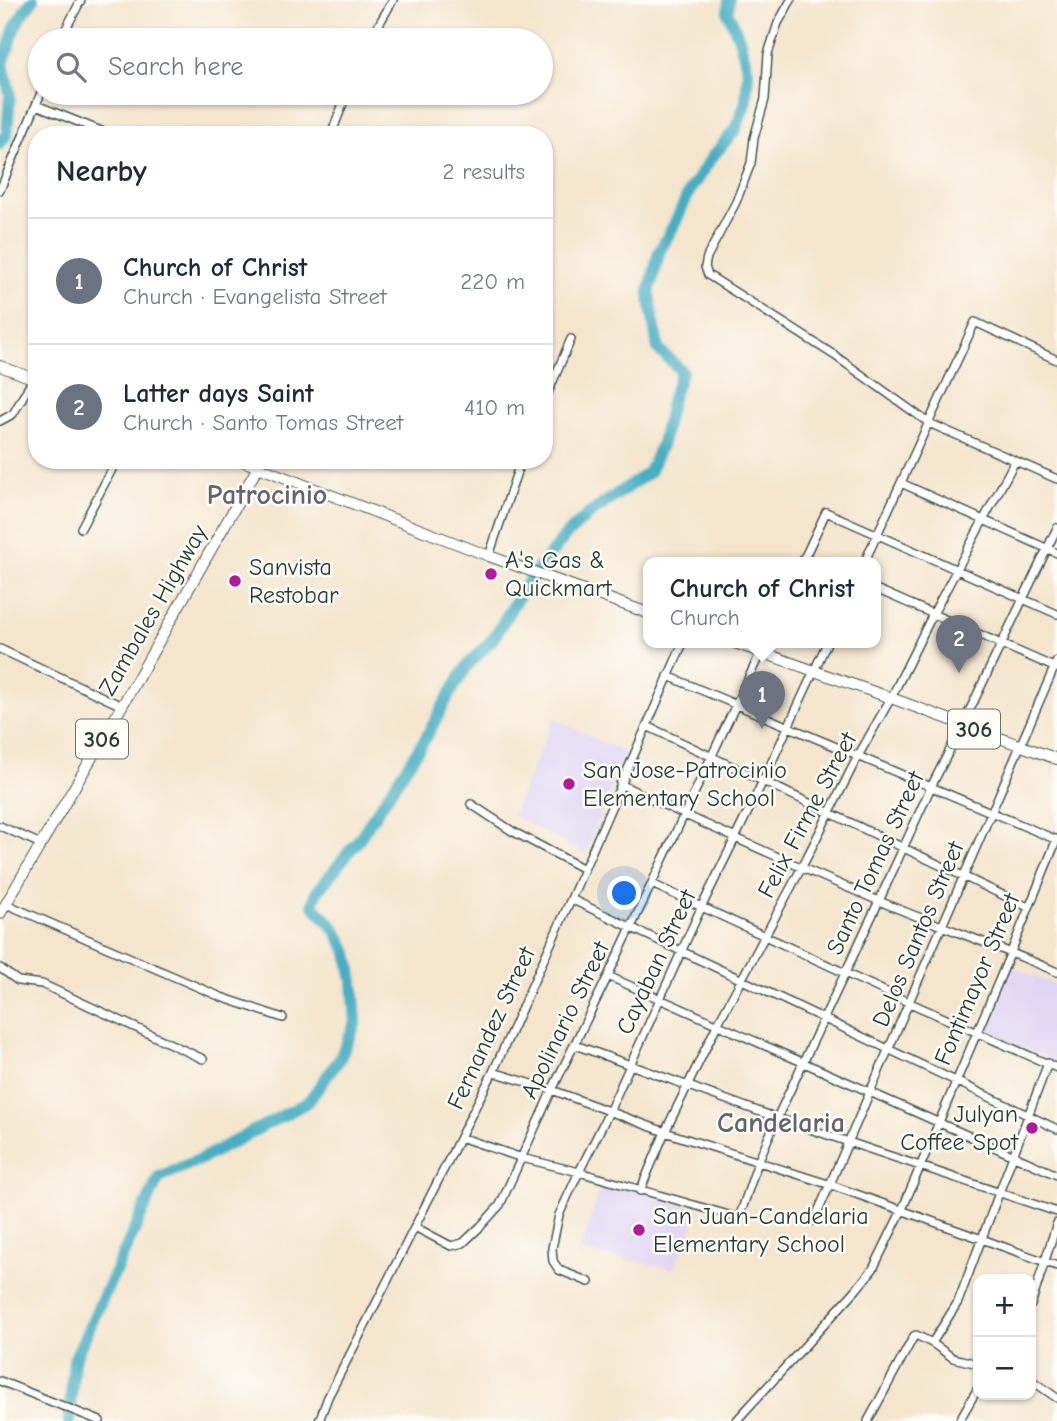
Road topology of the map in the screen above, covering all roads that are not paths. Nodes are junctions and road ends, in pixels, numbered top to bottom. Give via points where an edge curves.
1 (80, 0) edge
2 (393, 0) edge
3 (780, 0) edge
4 (790, 3) edge
5 (66, 28) edge
6 (377, 28) edge
7 (36, 105) joint
8 (342, 105) edge
9 (88, 126) edge
10 (334, 126) edge
11 (0, 190) edge
12 (571, 338) dead end
13 (1057, 360) edge
14 (0, 366) edge
15 (28, 377) edge
16 (553, 381) edge
17 (28, 391) edge
18 (0, 421) edge
19 (929, 423) junction
20 (1015, 461) junction
21 (112, 469) edge
22 (257, 469) edge
23 (263, 469) edge
24 (518, 469) edge
25 (1057, 479) edge
26 (901, 483) junction
27 (984, 520) junction
28 (81, 527) dead end
29 (1057, 528) edge
30 (877, 534) junction
31 (1047, 549) junction
32 (1057, 553) edge
33 (489, 556) junction
34 (804, 557) edge
35 (867, 557) edge
36 (957, 569) junction
37 (881, 591) edge
38 (1023, 598) junction
39 (643, 611) edge
40 (933, 614) junction
41 (1057, 614) edge
42 (1002, 643) junction
43 (681, 648) edge
44 (763, 648) edge
45 (825, 648) edge
46 (0, 649) edge
47 (1056, 665) edge
48 (814, 671) junction
49 (668, 676) junction
50 (891, 698) junction
51 (736, 705) junction
52 (122, 706) junction
53 (963, 724) junction
54 (647, 726) junction
55 (788, 727) junction
56 (1020, 746) junction
57 (858, 756) junction
58 (712, 757) junction
59 (1057, 759) edge
60 (763, 781) junction
61 (620, 784) junction
62 (931, 787) junction
63 (471, 804) dead end
64 (991, 812) junction
65 (829, 813) junction
66 (684, 815) junction
67 (0, 826) edge
68 (735, 838) junction
69 (1057, 839) edge
70 (41, 844) junction
71 (903, 849) junction
72 (802, 867) junction
73 (584, 869) junction
74 (962, 877) junction
75 (652, 884) junction
76 (571, 899) junction
77 (879, 901) junction
78 (6, 904) junction
79 (1028, 907) junction
80 (701, 908) junction
81 (0, 914) edge
82 (942, 926) junction
83 (631, 928) junction
84 (765, 936) junction
85 (682, 951) junction
86 (1011, 952) junction
87 (0, 968) edge
88 (1057, 972) edge
89 (845, 973) junction
90 (608, 976) junction
91 (742, 979) junction
92 (659, 999) junction
93 (910, 1003) junction
94 (283, 1018) dead end
95 (824, 1018) junction
96 (717, 1025) junction
97 (977, 1032) junction
98 (575, 1045) junction
99 (890, 1050) junction
100 (203, 1059) dead end
101 (804, 1063) junction
102 (1048, 1063) junction
103 (630, 1066) junction
104 (1057, 1066) edge
105 (493, 1072) junction
106 (956, 1081) junction
107 (686, 1086) junction
108 (552, 1090) junction
109 (871, 1093) junction
110 (609, 1112) junction
111 (1028, 1115) junction
112 (777, 1118) junction
113 (939, 1122) junction
114 (1057, 1129) edge
115 (665, 1132) junction
116 (460, 1137) junction
117 (849, 1142) junction
118 (1013, 1156) junction
119 (522, 1158) junction
120 (758, 1162) junction
121 (919, 1167) junction
122 (579, 1172) junction
123 (1057, 1175) edge
124 (831, 1185) junction
125 (640, 1191) junction
126 (999, 1192) junction
127 (901, 1212) junction
128 (1057, 1212) edge
129 (814, 1221) dead end
130 (1057, 1223) edge
131 (415, 1227) junction
132 (981, 1240) junction
133 (1045, 1262) junction
134 (1057, 1266) edge
135 (589, 1282) dead end
136 (1036, 1290) edge
137 (932, 1343) junction
138 (973, 1363) edge
139 (0, 1381) edge
140 (1036, 1383) edge
141 (973, 1397) edge
142 (1057, 1398) edge
143 (100, 1421) edge
144 (319, 1421) edge
145 (736, 1421) edge
146 (868, 1421) edge
147 (959, 1421) edge

1 - 5 street
2 - 6 street
3 - 4 street
4 - 19 street via 768,54 765,99 751,163 705,267 708,275 834,355
7 - 9 street
7 - 11 street
8 - 10 street
12 - 16 street
13 - 19 street via 975,322
14 - 15 main road
17 - 18 street via 13,414
19 - 20 street
19 - 26 street
20 - 25 street
20 - 27 street, Felix Firme Street
21 - 28 street
22 - 52 main road, Zambales Highway / 306
23 - 33 main road
24 - 33 street
26 - 27 street
26 - 30 street
27 - 31 street
27 - 36 street, Felix Firme Street
29 - 31 street, Santo Tomas Street
30 - 34 street via 826,512
30 - 35 street
30 - 36 street
31 - 32 street
31 - 38 street, Santo Tomas Street
33 - 39 main road
36 - 38 street
36 - 40 street, Felix Firme Street
37 - 40 street
38 - 41 street
38 - 42 street, Santo Tomas Street
40 - 42 street
40 - 50 street, Felix Firme Street
42 - 47 street
42 - 53 street, Santo Tomas Street
43 - 49 street, Fernandez Street
44 - 48 main road, 306
44 - 51 street, Apolinario Street
45 - 48 street, Cayaban Street
46 - 52 street
47 - 56 street, Delos Santos Street
48 - 50 main road, 306
48 - 55 street, Cayaban Street
49 - 51 street
49 - 54 street, Fernandez Street
50 - 53 main road, 306
50 - 57 street, Felix Firme Street
51 - 55 street
51 - 58 street, Apolinario Street
52 - 70 main road, Zambales Highway / 306
53 - 56 main road, 306
53 - 62 street, Santo Tomas Street
54 - 58 street
54 - 61 street, Fernandez Street
55 - 57 street
55 - 60 street, Cayaban Street
56 - 59 main road, 306
56 - 64 street, Delos Santos Street
57 - 62 street
57 - 65 street, Felix Firme Street
58 - 60 street
58 - 66 street, Apolinario Street
60 - 65 street
60 - 68 street, Cayaban Street
61 - 66 street
61 - 73 street, Fernandez Street
62 - 64 street
62 - 71 street, Santo Tomas Street
63 - 73 street
64 - 69 street
64 - 74 street, Delos Santos Street
65 - 71 street
65 - 72 street, Felix Firme Street
66 - 68 street
66 - 75 street, Apolinario Street
67 - 70 street
68 - 72 street
68 - 80 street, Cayaban Street
69 - 79 street, Fontimayor Street
70 - 78 main road, Zambales Highway / 306
71 - 74 street
71 - 77 street, Santo Tomas Street
72 - 77 street
72 - 84 street, Felix Firme Street
73 - 76 street, Fernandez Street
74 - 79 street
74 - 82 street, Delos Santos Street
75 - 80 street
75 - 83 street, Apolinario Street
76 - 83 street
76 - 105 street, Fernandez Street
77 - 82 street
77 - 89 street, Santo Tomas Street
78 - 81 main road, Zambales Highway / 306
78 - 94 street via 221,997
79 - 86 street, Fontimayor Street
80 - 84 street
80 - 85 street, Cayaban Street
82 - 86 street
82 - 93 street, Delos Santos Street
83 - 85 street
83 - 90 street, Apolinario Street
84 - 89 street
84 - 91 street, Felix Firme Street
85 - 91 street
85 - 92 street, Cayaban Street
86 - 88 street
86 - 97 street, Fontimayor Street
87 - 100 street via 18,981 42,984
89 - 93 street
89 - 95 street, Santo Tomas Street
90 - 92 street
90 - 98 street, Apolinario Street
91 - 95 street
91 - 96 street, Felix Firme Street
92 - 96 street
92 - 103 street, Cayaban Street
93 - 97 street
93 - 99 street, Delos Santos Street
95 - 99 street
95 - 101 street, Santo Tomas Street
96 - 101 street
96 - 107 street, Felix Firme Street
97 - 102 street
97 - 106 street, Fontimayor Street
98 - 103 street
98 - 108 street, Apolinario Street
99 - 106 street
99 - 109 street, Delos Santos Street
101 - 109 street
101 - 112 street, Santo Tomas Street
102 - 104 street
102 - 111 street
103 - 107 street
103 - 110 street, Cayaban Street
105 - 108 street
105 - 116 street, Fernandez Street
106 - 111 street
106 - 113 street, Fontimayor Street
107 - 112 street
107 - 115 street, Felix Firme Street
108 - 110 street
108 - 119 street, Apolinario Street
109 - 113 street
109 - 117 street, Delos Santos Street
110 - 115 street
110 - 122 street, Cayaban Street
111 - 114 street
111 - 118 street
112 - 117 street
112 - 120 street, Santo Tomas Street
113 - 118 street
113 - 121 street, Fontimayor Street
115 - 120 street
115 - 125 street, Felix Firme Street
116 - 119 street
116 - 131 street, Fernandez Street
117 - 121 street
117 - 124 street, Delos Santos Street
118 - 123 street
118 - 126 street
119 - 122 street
119 - 131 street, Apolinario Street via 500,1205 463,1243 451,1245
120 - 124 street
120 - 125 street, Santo Tomas Street via 739,1218
121 - 126 street
121 - 127 street, Fontimayor Street
122 - 125 street
122 - 135 street, Cayaban Street via 559,1215 553,1261 559,1270
124 - 127 street
124 - 129 street, Delos Santos Street
126 - 128 street
126 - 132 street
127 - 132 street
127 - 145 street, Fontimayor Street via 873,1269
130 - 133 street
131 - 144 street, Fernandez Street
132 - 133 street
132 - 137 street via 958,1302
133 - 134 street
133 - 136 street
137 - 138 street via 953,1357
137 - 146 street via 914,1336
139 - 143 street
140 - 142 street
141 - 147 street

